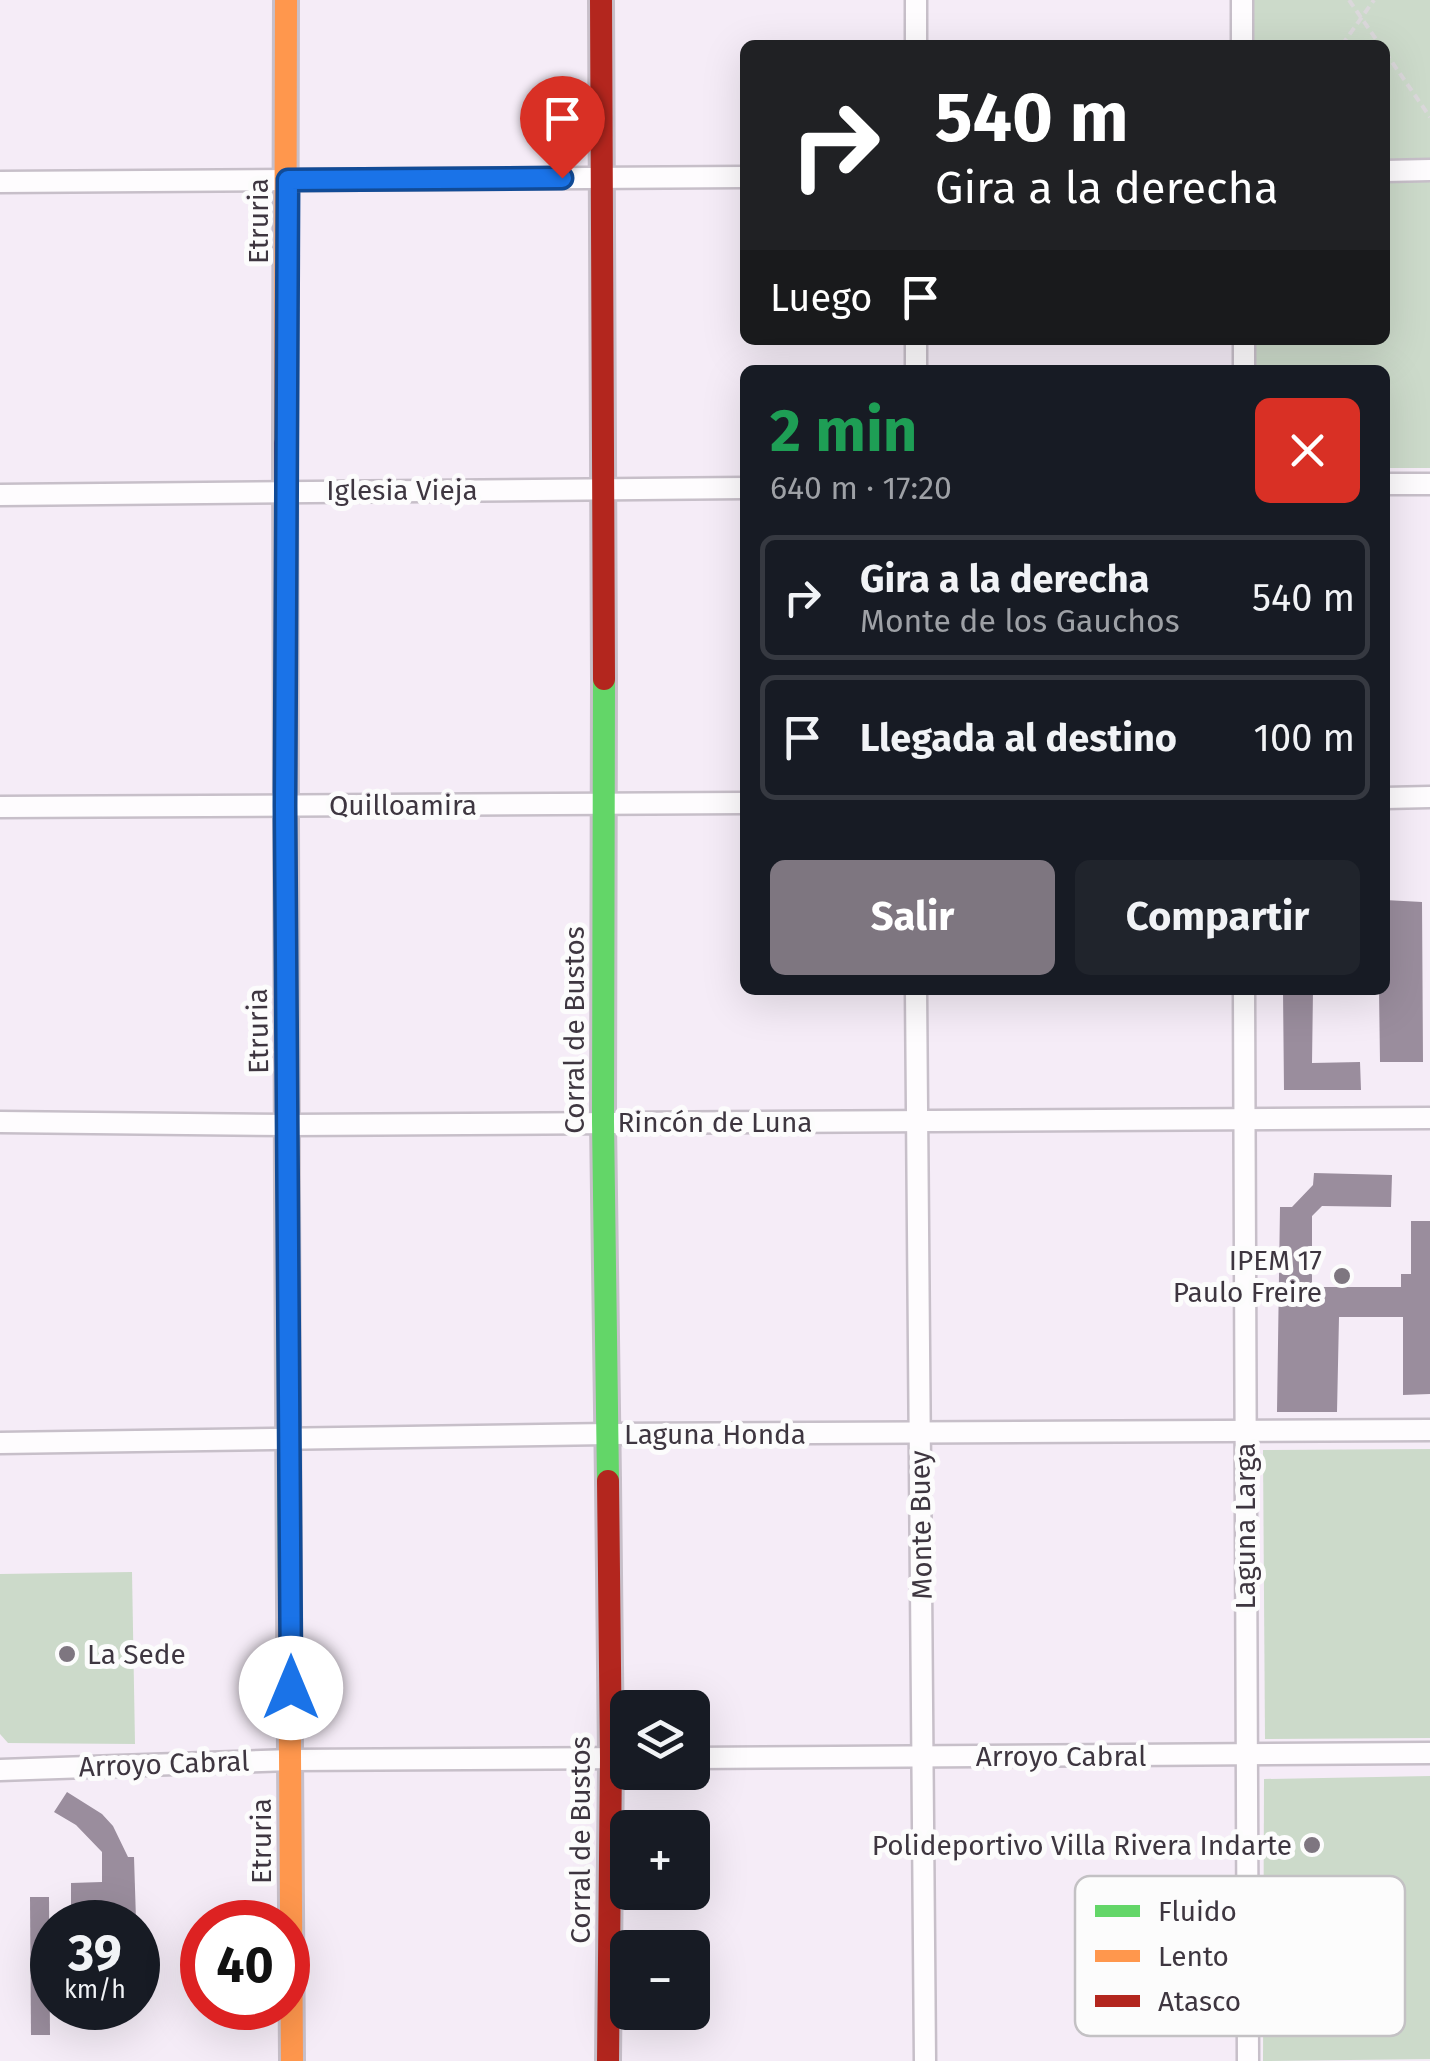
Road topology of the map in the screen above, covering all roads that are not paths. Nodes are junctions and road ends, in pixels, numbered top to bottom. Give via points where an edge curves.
1 (286, 0) edge
2 (602, 0) edge
3 (916, 0) edge
4 (1242, 0) edge
5 (916, 40) edge
6 (1242, 40) edge
7 (1430, 170) edge
8 (1390, 171) edge
9 (740, 177) edge
10 (602, 178) junction
11 (288, 180) junction
12 (0, 182) edge
13 (1390, 484) edge
14 (1430, 484) edge
15 (740, 488) edge
16 (288, 490) junction
17 (604, 490) junction
18 (0, 495) edge
19 (1390, 798) edge
20 (1430, 798) edge
21 (740, 802) edge
22 (606, 804) junction
23 (285, 806) junction
24 (0, 807) edge
25 (916, 995) edge
26 (1244, 995) edge
27 (1430, 1118) edge
28 (1243, 1120) junction
29 (0, 1122) edge
30 (603, 1122) junction
31 (916, 1122) junction
32 (290, 1125) junction
33 (1430, 1430) edge
34 (1244, 1432) junction
35 (920, 1433) junction
36 (608, 1434) junction
37 (291, 1438) junction
38 (0, 1443) edge
39 (617, 1690) edge
40 (1245, 1754) junction
41 (1430, 1754) edge
42 (923, 1757) junction
43 (610, 1758) edge
44 (710, 1758) edge
45 (291, 1760) junction
46 (0, 1770) edge
47 (618, 1790) edge
48 (1246, 1876) edge
49 (1248, 2036) edge
50 (292, 2061) edge
51 (608, 2061) edge
52 (925, 2061) edge
53 (1248, 2061) edge

1 - 11 street, Etruria
2 - 10 street, Corral de Bustos
3 - 5 street
4 - 6 street
7 - 8 street
9 - 10 street
10 - 11 street
10 - 17 street, Corral de Bustos
11 - 12 street
11 - 16 street, Etruria
13 - 14 street
15 - 17 street, Iglesia Vieja
16 - 17 street, Iglesia Vieja
16 - 18 street, Iglesia Vieja
16 - 23 street, Etruria
17 - 22 street, Corral de Bustos
19 - 20 street
21 - 22 street, Quilloamira
22 - 23 street, Quilloamira
22 - 30 street, Corral de Bustos
23 - 24 street, Quilloamira
23 - 32 street, Etruria
25 - 31 street, Monte Buey
26 - 28 street, Laguna Larga
27 - 28 street, Rincón de Luna
28 - 31 street, Rincón de Luna
28 - 34 street, Laguna Larga
29 - 32 street, Rincón de Luna
30 - 31 street, Rincón de Luna
30 - 32 street, Rincón de Luna
30 - 36 street, Corral de Bustos
31 - 35 street, Monte Buey
32 - 37 street, Etruria
33 - 34 street, Laguna Honda
34 - 35 street, Laguna Honda
34 - 40 street, Laguna Larga
35 - 36 street, Laguna Honda
35 - 42 street, Monte Buey
36 - 37 street, Laguna Honda
36 - 39 street, Corral de Bustos
37 - 38 street, Laguna Honda
37 - 45 street, Etruria
40 - 41 street, Arroyo Cabral
40 - 42 street, Arroyo Cabral
40 - 48 street, Laguna Larga
42 - 44 street, Arroyo Cabral
42 - 52 street, Monte Buey
43 - 45 street, Arroyo Cabral
45 - 46 street, Arroyo Cabral
45 - 50 street, Etruria
47 - 51 street, Corral de Bustos
49 - 53 street, Laguna Larga

